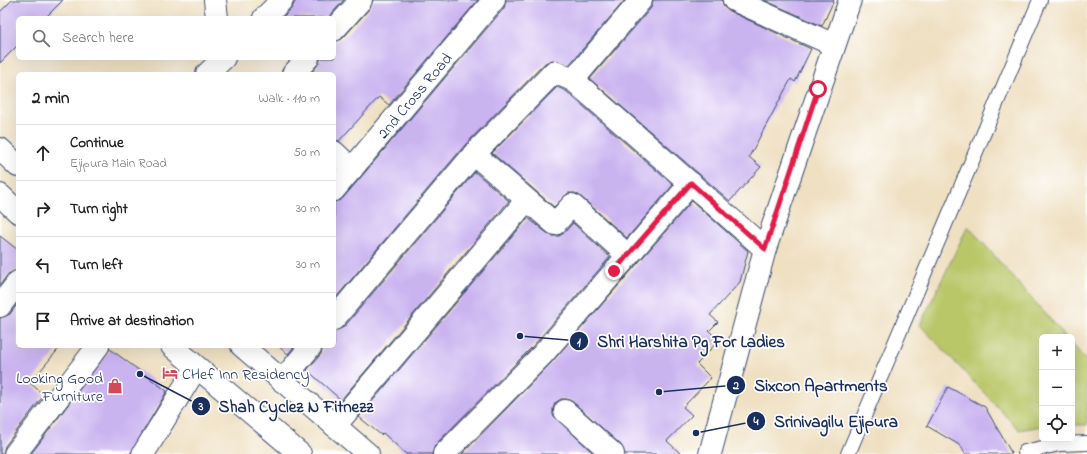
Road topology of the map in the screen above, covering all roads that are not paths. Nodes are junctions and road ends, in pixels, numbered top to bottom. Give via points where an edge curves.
1 (215, 0) edge
2 (282, 0) edge
3 (361, 0) edge
4 (494, 0) edge
5 (641, 0) edge
6 (734, 0) edge
7 (850, 0) edge
8 (1040, 0) edge
9 (217, 16) edge
10 (266, 16) edge
11 (336, 28) edge
12 (834, 45) junction
13 (306, 60) edge
14 (295, 72) edge
15 (573, 80) junction
16 (0, 149) edge
17 (336, 154) edge
18 (474, 154) junction
19 (16, 164) edge
20 (352, 169) junction
21 (691, 183) junction
22 (336, 188) edge
23 (0, 195) edge
24 (526, 200) junction
25 (16, 210) edge
26 (765, 249) junction
27 (627, 255) junction
28 (16, 285) edge
29 (0, 306) edge
30 (336, 318) edge
31 (96, 348) edge
32 (174, 348) edge
33 (244, 348) edge
34 (309, 348) edge
35 (196, 368) junction
36 (282, 381) junction
37 (565, 411) dead end
38 (336, 426) junction
39 (1087, 443) edge
40 (15, 454) edge
41 (143, 454) edge
42 (300, 454) edge
43 (368, 454) edge
44 (444, 454) edge
45 (613, 454) edge
46 (710, 454) edge
47 (848, 454) edge
48 (1026, 454) edge

1 - 9 street
2 - 10 street
3 - 11 street
4 - 20 street, 2nd Cross Road
5 - 15 street
6 - 12 street
7 - 12 street
8 - 47 lane
12 - 26 street
13 - 14 street
15 - 18 street via 554,72
15 - 21 street
16 - 19 street
17 - 20 street
18 - 24 street
18 - 30 street
20 - 22 street, 2nd Cross Road
21 - 26 street
21 - 27 street
23 - 25 street
24 - 27 street via 555,224 572,205
24 - 38 street
26 - 46 street
27 - 44 street via 542,355
28 - 29 street
31 - 40 street
32 - 35 street
33 - 36 street
34 - 36 street
35 - 41 street
35 - 42 street
36 - 38 street
37 - 45 street
38 - 43 street
39 - 48 lane via 1059,444 1025,452

